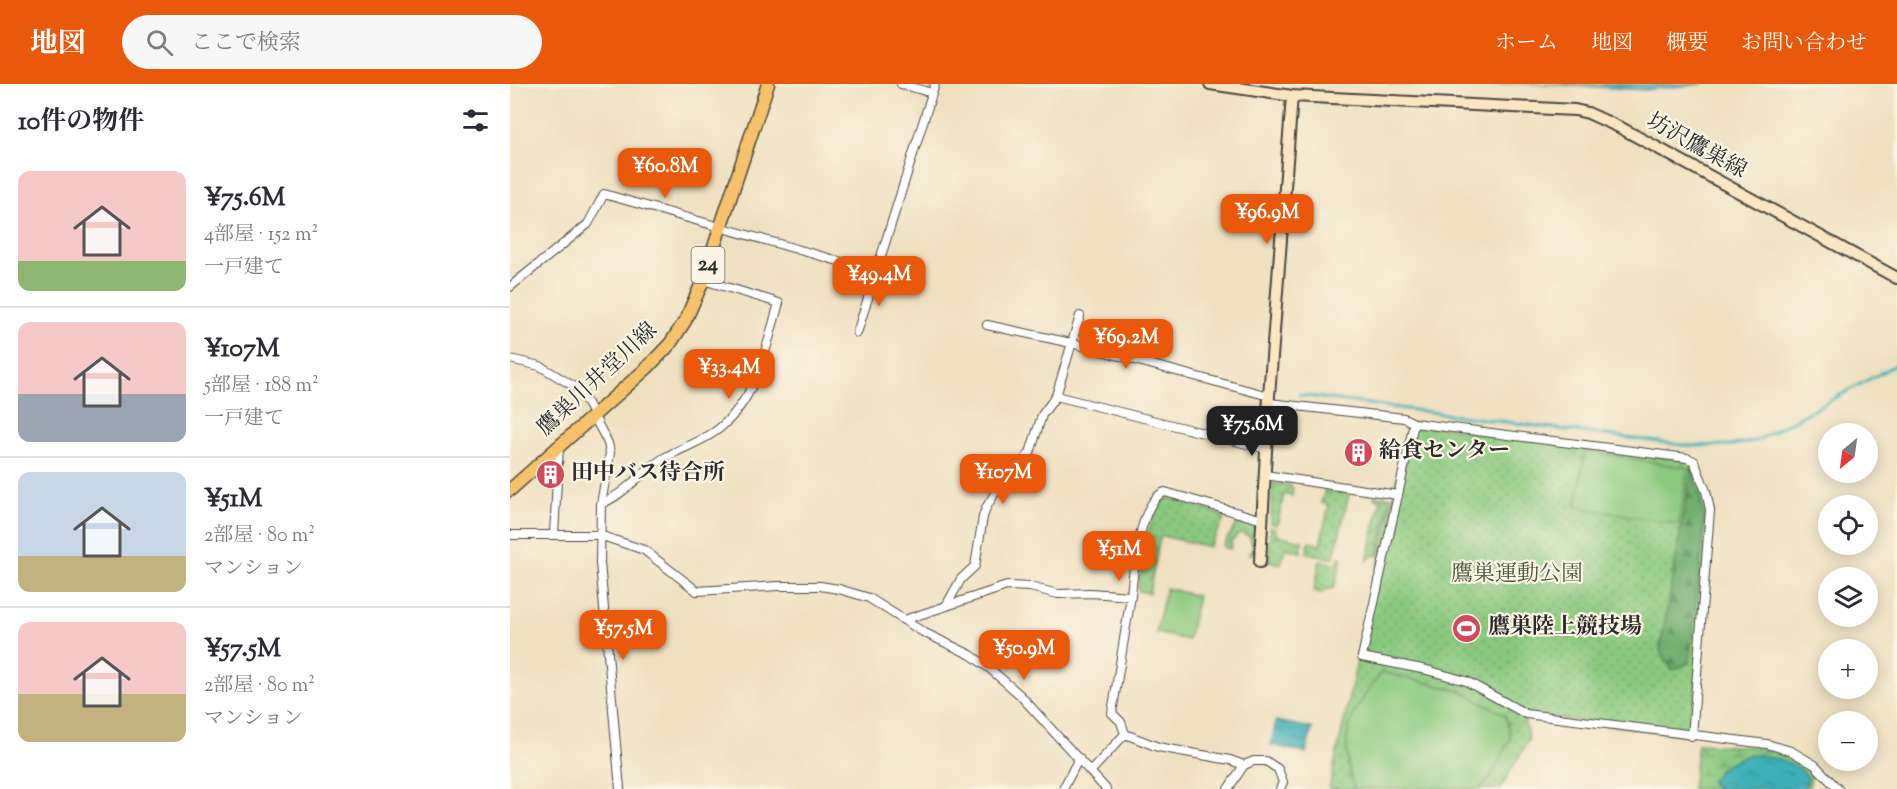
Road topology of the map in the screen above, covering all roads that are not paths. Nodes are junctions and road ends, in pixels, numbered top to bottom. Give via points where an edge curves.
1 (768, 84) edge
2 (901, 84) edge
3 (935, 84) edge
4 (1210, 84) edge
5 (1248, 87) edge
6 (932, 93) junction
7 (1292, 96) junction
8 (720, 226) junction
9 (877, 272) junction
10 (1897, 278) edge
11 (703, 280) junction
12 (510, 287) edge
13 (1080, 316) dead end
14 (987, 325) dead end
15 (857, 333) dead end
16 (1071, 343) junction
17 (510, 359) edge
18 (1056, 396) junction
19 (1269, 400) junction
20 (594, 414) junction
21 (1414, 423) junction
22 (559, 445) junction
23 (1267, 449) junction
24 (1265, 475) junction
25 (510, 490) edge
26 (1398, 495) junction
27 (601, 504) junction
28 (1263, 520) junction
29 (554, 534) junction
30 (510, 535) edge
31 (599, 535) junction
32 (1260, 562) dead end
33 (1131, 596) junction
34 (946, 606) junction
35 (904, 620) junction
36 (1125, 734) junction
37 (1692, 736) junction
38 (1079, 758) junction
39 (1244, 765) junction
40 (1091, 771) junction
41 (620, 789) edge
42 (1063, 789) edge
43 (1106, 789) edge
44 (1228, 789) edge
45 (1280, 789) edge
46 (1838, 789) edge

1 - 8 main road, 鷹巣川井堂川線 / 24
2 - 6 street
3 - 6 street
4 - 5 main road, 坊沢鷹巣線
5 - 7 main road, 坊沢鷹巣線
6 - 9 street
7 - 10 main road, 坊沢鷹巣線 via 1588,113
7 - 19 main road
8 - 9 street
8 - 11 main road, 鷹巣川井堂川線 / 24
8 - 12 street via 604,194 588,224
9 - 15 street
11 - 20 main road, 鷹巣川井堂川線 / 24 via 693,306 670,344
11 - 27 street via 779,303 754,386 721,428 664,458 614,499
13 - 16 street
14 - 16 street
16 - 18 street
16 - 19 street
17 - 20 street via 540,366 570,383 580,390
18 - 23 street
18 - 34 street via 1042,415 1030,453 987,508 975,566 961,579
19 - 21 street via 1404,418
19 - 23 main road
20 - 22 main road, 鷹巣川井堂川線 / 24
20 - 27 street via 610,453
21 - 26 street
21 - 37 street via 1694,461 1710,510
22 - 25 main road, 鷹巣川井堂川線 / 24
22 - 29 street
23 - 24 main road
24 - 26 street
24 - 28 main road
26 - 37 street via 1362,657 1466,681 1526,714
27 - 31 street
28 - 32 main road
28 - 33 street via 1166,492 1158,494 1150,504 1141,535
29 - 30 street
29 - 31 street
31 - 35 street via 644,550 697,591 820,586 869,598
31 - 41 street
33 - 34 street via 1058,594 1013,586
33 - 36 street via 1112,713
34 - 35 street
35 - 38 street via 971,655 989,669 1019,694
36 - 39 street via 1158,747
36 - 40 street
37 - 46 street via 1767,744 1791,751 1815,765
38 - 40 street
38 - 42 street
39 - 44 street
39 - 45 street via 1266,760 1278,768 1283,782
40 - 43 street

